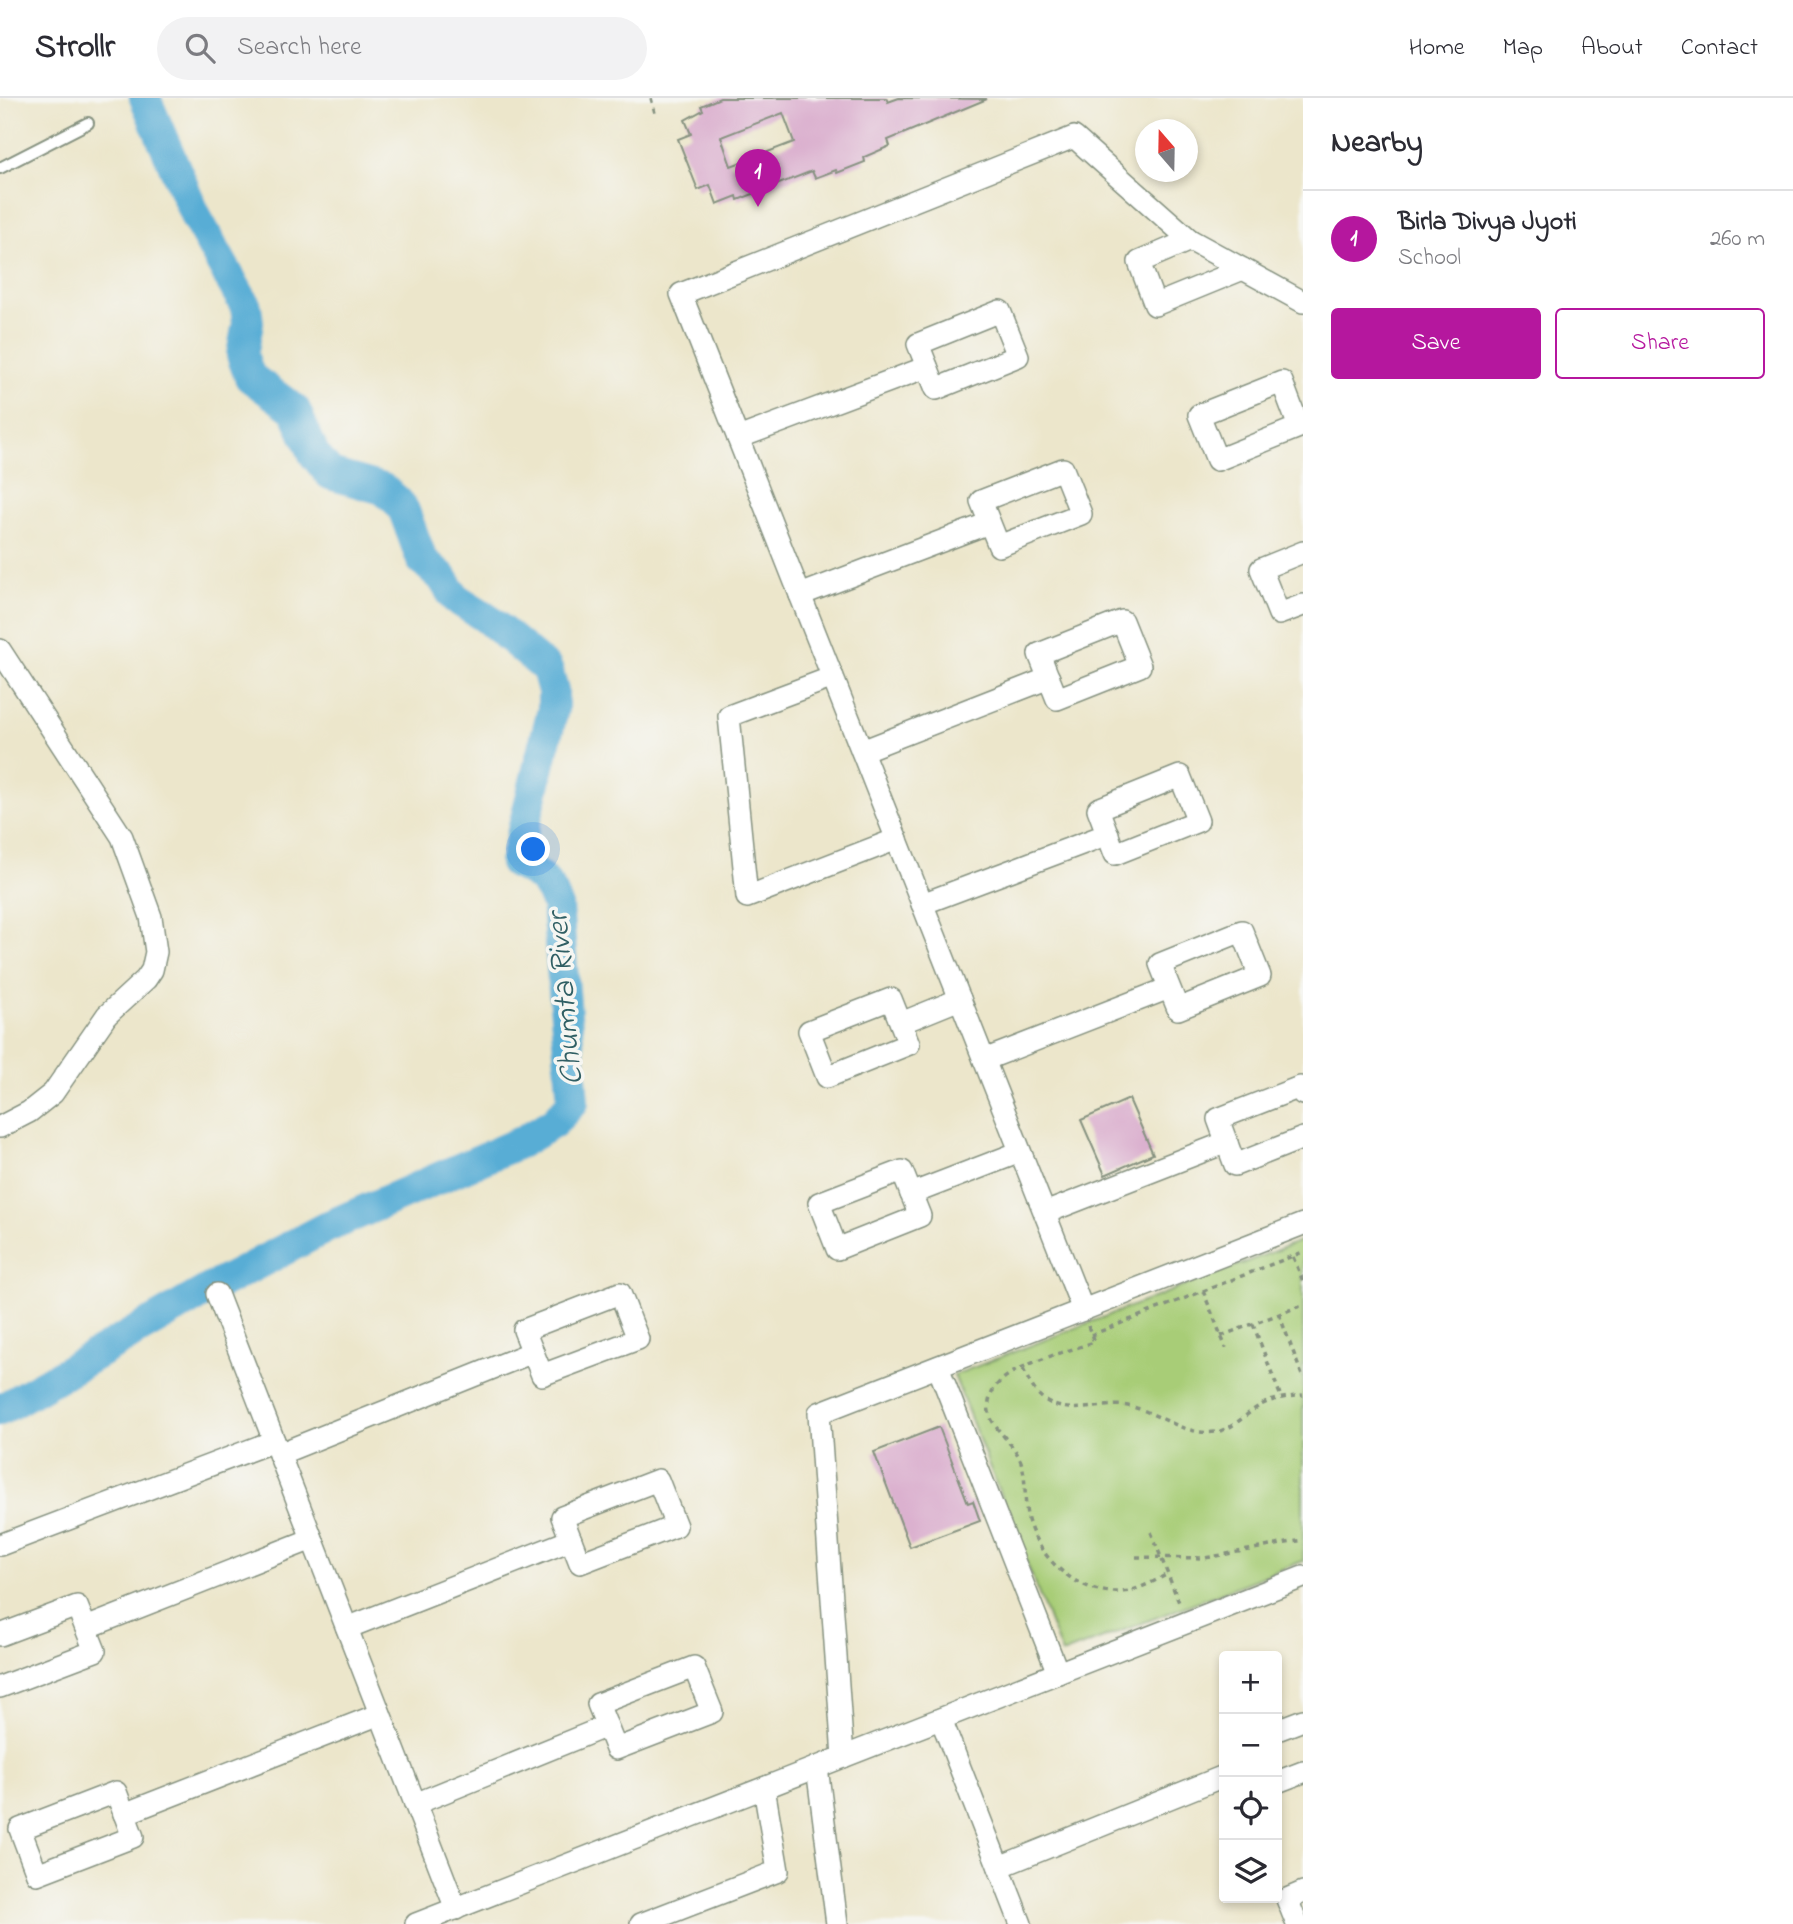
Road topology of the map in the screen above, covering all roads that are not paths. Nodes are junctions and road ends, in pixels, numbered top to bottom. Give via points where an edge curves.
1 (88, 123) dead end
2 (0, 168) edge
3 (1190, 240) junction
4 (1243, 269) junction
5 (1303, 302) edge
6 (927, 367) junction
7 (1297, 403) edge
8 (738, 438) junction
9 (989, 523) junction
10 (1303, 552) edge
11 (800, 595) junction
12 (1303, 605) edge
13 (0, 650) edge
14 (832, 677) junction
15 (1049, 678) junction
16 (862, 751) junction
17 (1108, 834) junction
18 (897, 839) junction
19 (922, 904) junction
20 (1169, 988) junction
21 (960, 999) junction
22 (901, 1023) junction
23 (984, 1060) junction
24 (1303, 1094) edge
25 (0, 1127) edge
26 (1303, 1138) edge
27 (1227, 1142) junction
28 (1020, 1152) junction
29 (911, 1194) junction
30 (1045, 1213) junction
31 (1303, 1224) edge
32 (217, 1294) dead end
33 (1083, 1310) junction
34 (533, 1352) junction
35 (938, 1367) junction
36 (276, 1447) junction
37 (312, 1539) junction
38 (571, 1540) junction
39 (0, 1545) edge
40 (1303, 1577) edge
41 (86, 1628) junction
42 (346, 1628) junction
43 (0, 1635) edge
44 (1058, 1673) junction
45 (0, 1688) edge
46 (380, 1714) junction
47 (941, 1718) junction
48 (1303, 1720) edge
49 (607, 1726) junction
50 (1282, 1728) edge
51 (843, 1757) junction
52 (817, 1767) junction
53 (1303, 1772) edge
54 (1222, 1777) edge
55 (1282, 1780) edge
56 (764, 1788) junction
57 (415, 1804) junction
58 (124, 1814) junction
59 (999, 1867) junction
60 (1303, 1892) edge
61 (456, 1909) junction
62 (1293, 1923) edge
63 (416, 1924) edge
64 (641, 1924) edge
65 (837, 1924) edge
66 (1021, 1924) edge

1 - 2 lane
3 - 4 street
3 - 4 street via 1139,262 1155,305
3 - 8 street via 1074,137 681,294
4 - 5 street
6 - 6 street via 936,389 1018,356 1000,311 918,344
6 - 8 street
7 - 7 street via 1282,382 1199,415 1217,460 1300,427
8 - 11 street
9 - 9 street via 999,546 1081,514 1063,468 981,501
9 - 11 street
10 - 12 street via 1261,569 1279,614
11 - 14 street
13 - 25 street via 122,837 151,917 156,953 152,970 107,1015 53,1093
14 - 16 street
14 - 18 street via 729,716 747,897
15 - 15 street via 1057,699 1140,666 1122,621 1039,654
15 - 16 street
16 - 18 street
17 - 17 street via 1115,854 1198,821 1180,776 1097,809
17 - 19 street
18 - 19 street
19 - 21 street
20 - 20 street via 1178,1009 1260,976 1242,931 1160,964
20 - 23 street
21 - 22 street
21 - 23 street
22 - 22 street via 891,999 808,1031 827,1076 909,1044
23 - 28 street
24 - 27 street via 1300,1087 1218,1119
26 - 27 street via 1236,1165
27 - 30 street
28 - 29 street
28 - 30 street
29 - 29 street via 902,1171 820,1203 837,1249 920,1216
30 - 33 street
31 - 33 street
32 - 36 street
33 - 35 street
34 - 34 street via 542,1375 638,1339 620,1293 524,1330
34 - 36 street
35 - 44 street
35 - 51 street via 819,1413
36 - 37 street
36 - 39 street
37 - 41 street
37 - 42 street
38 - 38 street via 580,1563 676,1526 658,1480 562,1517
38 - 42 street
40 - 44 street
41 - 43 street via 77,1606
41 - 45 street via 95,1651
42 - 46 street
44 - 47 street
46 - 57 street
46 - 58 street
47 - 51 street
47 - 59 street
48 - 50 street
49 - 49 street via 616,1749 712,1712 694,1667 598,1704
49 - 57 street
51 - 52 street
52 - 56 street
52 - 65 street
53 - 55 street
54 - 59 street
56 - 61 street
56 - 64 street via 778,1871
57 - 61 street
58 - 58 street via 116,1792 20,1829 37,1874 133,1838
59 - 66 street
60 - 62 street via 1287,1899
61 - 63 street

